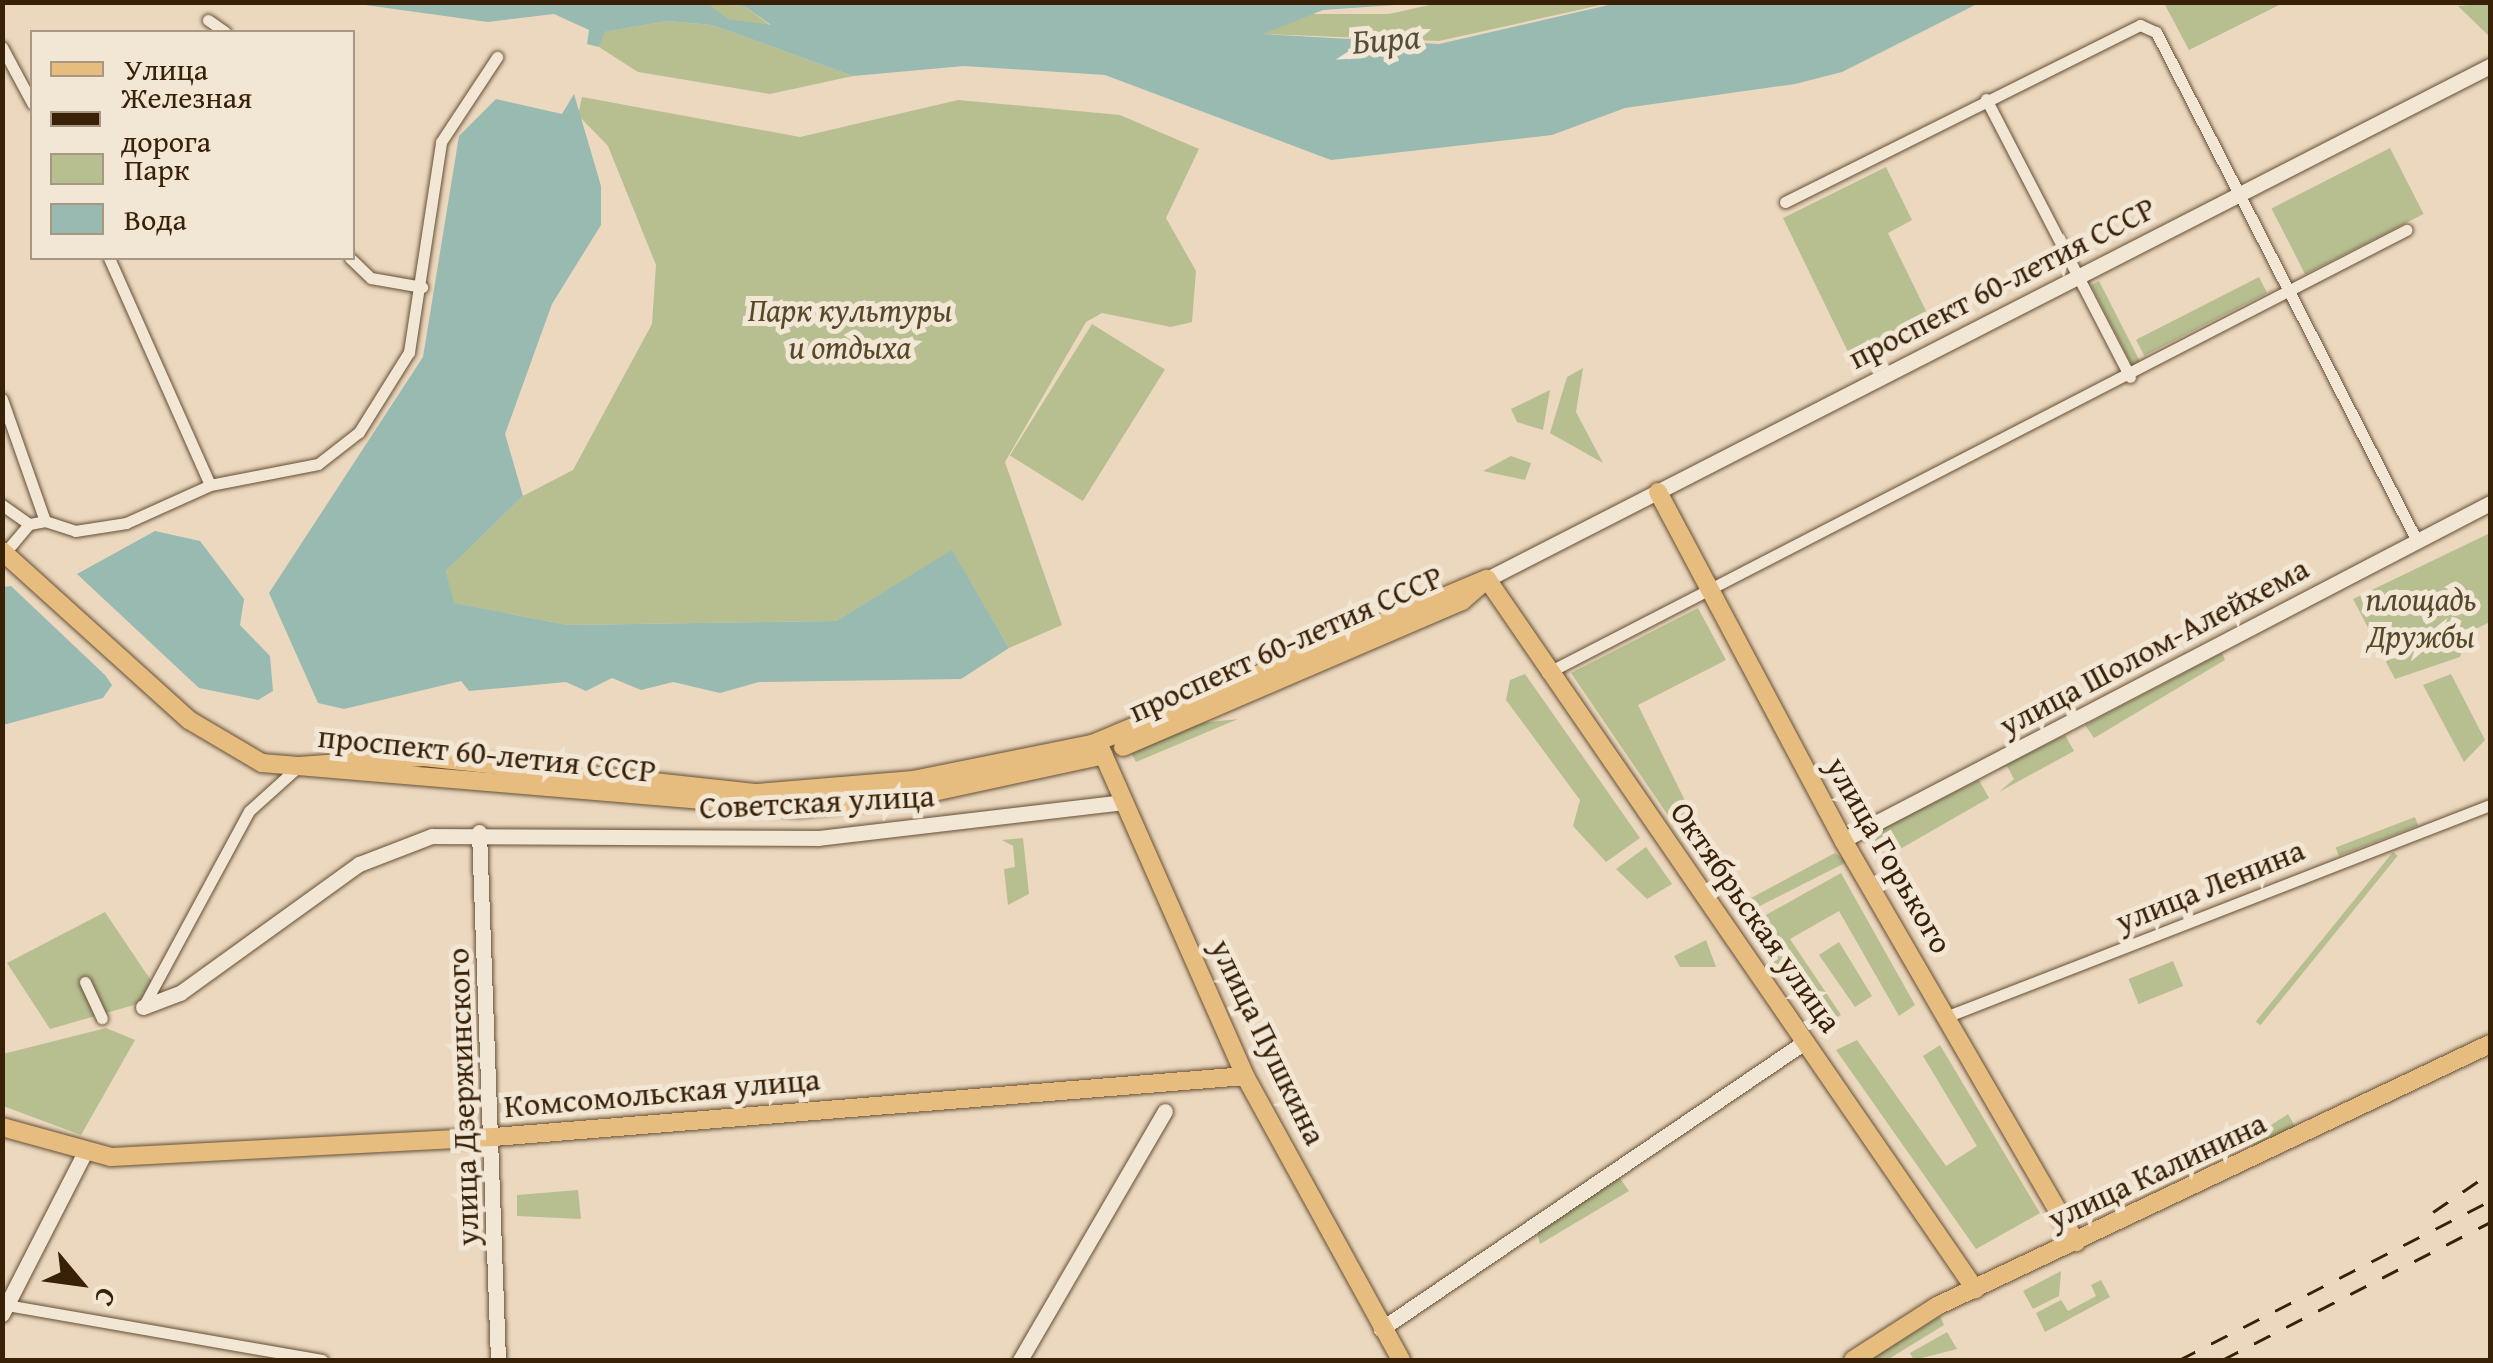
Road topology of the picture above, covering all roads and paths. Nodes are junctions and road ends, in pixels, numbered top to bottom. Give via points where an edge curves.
1 (208, 20) dead end
2 (222, 30) edge
3 (2, 47) edge
4 (497, 56) dead end
5 (2490, 66) edge
6 (30, 99) edge
7 (1986, 99) junction
8 (2241, 195) junction
9 (1785, 202) dead end
10 (2406, 230) dead end
11 (110, 260) edge
12 (352, 260) edge
13 (2080, 278) junction
14 (422, 287) junction
15 (2289, 294) junction
16 (2130, 377) junction
17 (2, 399) edge
18 (210, 485) junction
19 (1658, 492) junction
20 (2490, 503) edge
21 (2, 505) edge
22 (45, 520) junction
23 (30, 524) junction
24 (2417, 541) junction
25 (4, 552) edge
26 (1487, 578) junction
27 (1710, 590) junction
28 (1547, 674) junction
29 (1123, 748) joint
30 (1100, 749) junction
31 (299, 766) junction
32 (1123, 802) junction
33 (2490, 805) edge
34 (479, 832) junction
35 (1843, 840) junction
36 (85, 982) dead end
37 (143, 1007) joint
38 (1948, 1016) junction
39 (102, 1018) dead end
40 (1806, 1040) junction
41 (2490, 1044) edge
42 (1246, 1076) junction
43 (1165, 1111) dead end
44 (2, 1127) edge
45 (494, 1137) junction
46 (83, 1156) junction
47 (2076, 1242) junction
48 (1975, 1289) junction
49 (5, 1309) edge
50 (1380, 1329) junction
51 (322, 1360) edge
52 (498, 1360) edge
53 (1020, 1360) edge
54 (1401, 1360) edge
55 (1853, 1360) edge

1 - 2 street
3 - 6 street
4 - 14 street via 441,142
5 - 8 main road, проспект 60-летия СССР
7 - 8 street via 2140,25 2156,32
7 - 9 street
7 - 13 street
8 - 13 main road, проспект 60-летия СССР
8 - 15 street
10 - 15 street
11 - 18 street
12 - 14 street via 371,278
13 - 16 street
13 - 19 main road, проспект 60-летия СССР
14 - 18 street via 409,352 387,400 348,443 318,464
15 - 16 street
15 - 24 street
16 - 27 street
17 - 22 street
18 - 22 street via 126,522 75,532
19 - 26 main road, проспект 60-летия СССР
19 - 27 main road, улица Горького
20 - 24 main road, улица Шолом-Алейхема
21 - 23 street
22 - 23 street
23 - 25 street
24 - 35 main road, улица Шолом-Алейхема
25 - 31 main road, проспект 60-летия СССР via 189,720 262,763
26 - 28 main road, Октябрьская улица
26 - 29 main road, проспект 60-летия СССР via 1462,601
26 - 30 main road, проспект 60-летия СССР
27 - 28 street
27 - 35 main road, улица Горького
28 - 40 main road, Октябрьская улица
29 - 30 main road, проспект 60-летия СССР
30 - 31 main road, проспект 60-летия СССР via 814,791
30 - 32 main road, улица Пушкина
31 - 37 street via 249,811
32 - 34 main road, Советская улица via 818,838
32 - 42 main road, улица Пушкина
33 - 38 street, улица Ленина
34 - 37 main road, Советская улица via 432,836 359,864 180,993
34 - 45 main road, улица Дзержинского
35 - 38 main road, улица Горького
36 - 39 street
38 - 47 main road, улица Горького
40 - 48 main road, Октябрьская улица
40 - 50 main road
41 - 47 main road, улица Калинина
42 - 45 main road, Комсомольская улица
42 - 50 main road, улица Пушкина
43 - 53 main road
44 - 46 main road
45 - 46 main road, Комсомольская улица
45 - 52 main road, улица Дзержинского
46 - 49 main road
47 - 48 main road, улица Калинина
48 - 55 main road, улица Калинина
49 - 51 street
50 - 54 main road, улица Пушкина

